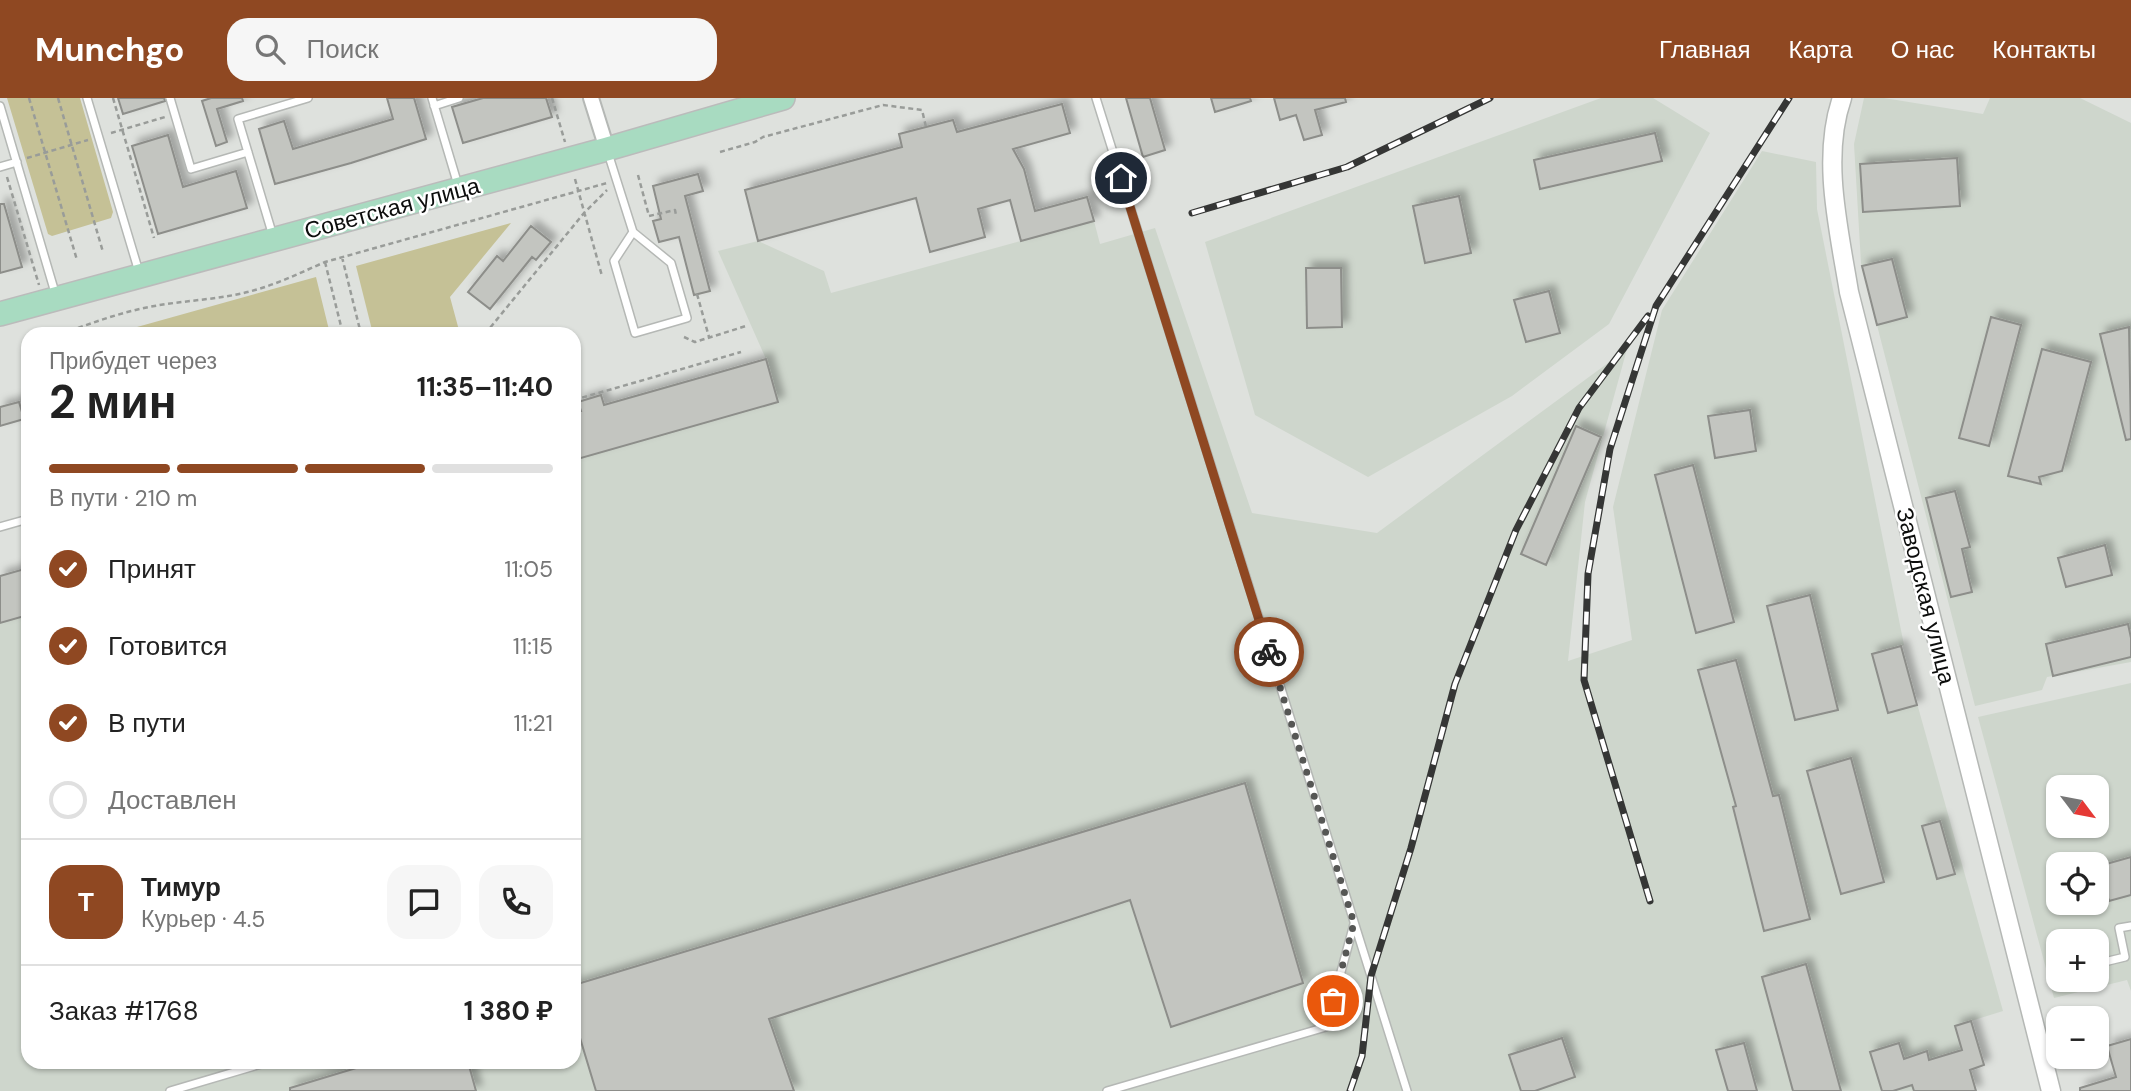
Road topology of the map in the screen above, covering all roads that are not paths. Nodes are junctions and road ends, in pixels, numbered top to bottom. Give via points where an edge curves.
1 (88, 98) edge
2 (170, 98) edge
3 (308, 98) edge
4 (459, 98) edge
5 (591, 98) edge
6 (783, 98) edge
7 (1096, 98) edge
8 (1842, 98) edge
9 (433, 102) edge
10 (0, 106) edge
11 (607, 149) junction
12 (248, 152) junction
13 (17, 162) junction
14 (2, 166) edge
15 (459, 190) junction
16 (633, 232) junction
17 (274, 240) junction
18 (140, 276) junction
19 (50, 300) junction
20 (0, 314) edge
21 (21, 521) edge
22 (0, 527) edge
23 (1354, 923) junction
24 (2131, 926) edge
25 (2109, 961) edge
26 (244, 1069) edge
27 (170, 1091) edge
28 (1107, 1091) edge
29 (1407, 1091) edge
30 (2051, 1091) edge

1 - 18 lane
2 - 12 lane via 191,169
3 - 12 lane via 238,119
4 - 9 lane
5 - 11 street
6 - 11 main road, Советская улица
7 - 23 lane
8 - 30 street, Заводская улица via 1832,183 1849,292
9 - 15 lane
10 - 13 lane
11 - 15 main road, Советская улица
11 - 16 lane
12 - 17 lane
13 - 14 lane
13 - 19 lane
15 - 17 main road, Советская улица
16 - 16 lane via 614,261 635,333 687,318 671,264
17 - 18 main road, Советская улица
18 - 19 main road, Советская улица
19 - 20 main road, Советская улица
21 - 22 lane
23 - 28 lane via 1326,1027
23 - 29 lane
24 - 25 lane via 2119,928 2125,957
26 - 27 lane

